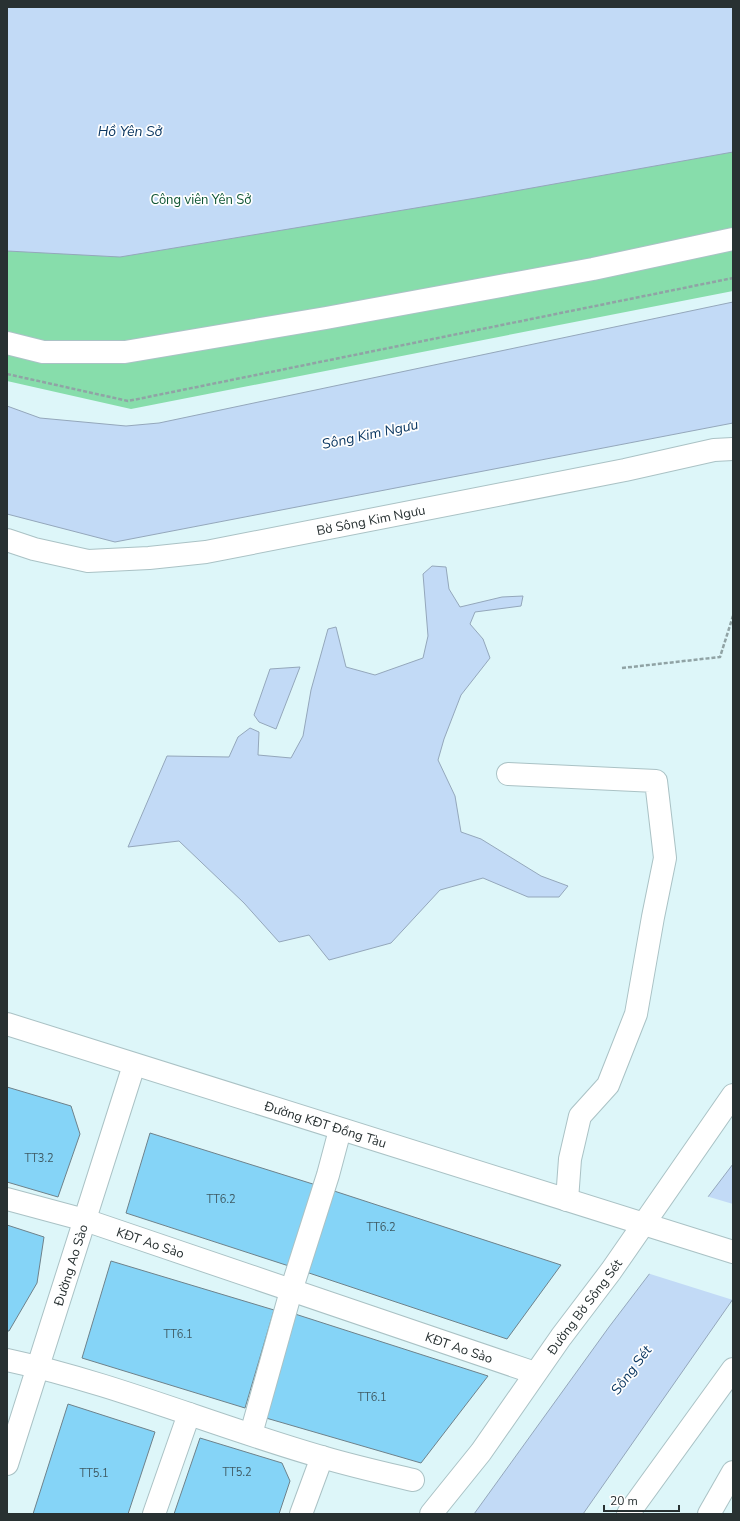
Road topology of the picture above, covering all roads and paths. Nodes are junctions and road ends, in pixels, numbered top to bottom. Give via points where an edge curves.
1 (733, 239) edge
2 (733, 278) edge
3 (7, 343) edge
4 (7, 374) edge
5 (733, 449) edge
6 (7, 540) edge
7 (733, 616) edge
8 (622, 668) dead end
9 (508, 774) dead end
10 (7, 1024) edge
11 (134, 1065) junction
12 (733, 1096) edge
13 (340, 1130) junction
14 (7, 1199) edge
15 (567, 1200) junction
16 (85, 1220) junction
17 (652, 1226) junction
18 (733, 1252) edge
19 (292, 1292) junction
20 (7, 1360) edge
21 (38, 1367) junction
22 (733, 1369) edge
23 (536, 1373) junction
24 (189, 1414) junction
25 (251, 1434) junction
26 (322, 1458) junction
27 (7, 1464) edge
28 (733, 1472) edge
29 (413, 1480) dead end
30 (154, 1514) edge
31 (301, 1514) edge
32 (431, 1514) edge
33 (628, 1514) edge
34 (709, 1514) edge

1 - 3 street via 570,274 125,352 43,352
2 - 4 path via 128,401
5 - 6 street, Bờ Sông Kim Ngưu via 714,450 625,470 206,552 88,561
7 - 8 path via 720,656
9 - 15 street via 656,781 665,858 636,1014 608,1085 580,1116 570,1159
10 - 11 street, Đường KĐT Đồng Tàu
11 - 13 street, Đường KĐT Đồng Tàu
11 - 16 street, Đường Ao Sào
12 - 17 street, Đường Bờ Sông Sét
13 - 15 street, Đường KĐT Đồng Tàu
13 - 19 street
14 - 16 street, KĐT Ao Sào
15 - 17 street, Đường KĐT Đồng Tàu
16 - 19 street, KĐT Ao Sào
16 - 21 street, Đường Ao Sào
17 - 18 street, Đường KĐT Đồng Tàu
17 - 23 street, Đường Bờ Sông Sét via 611,1271
19 - 23 street, KĐT Ao Sào
19 - 25 street
20 - 21 street
21 - 24 street
21 - 27 street, Đường Ao Sào
22 - 33 street
23 - 32 street, Đường Bờ Sông Sét via 481,1452
24 - 25 street
24 - 30 street
25 - 26 street
26 - 29 street
26 - 31 street
28 - 34 street

